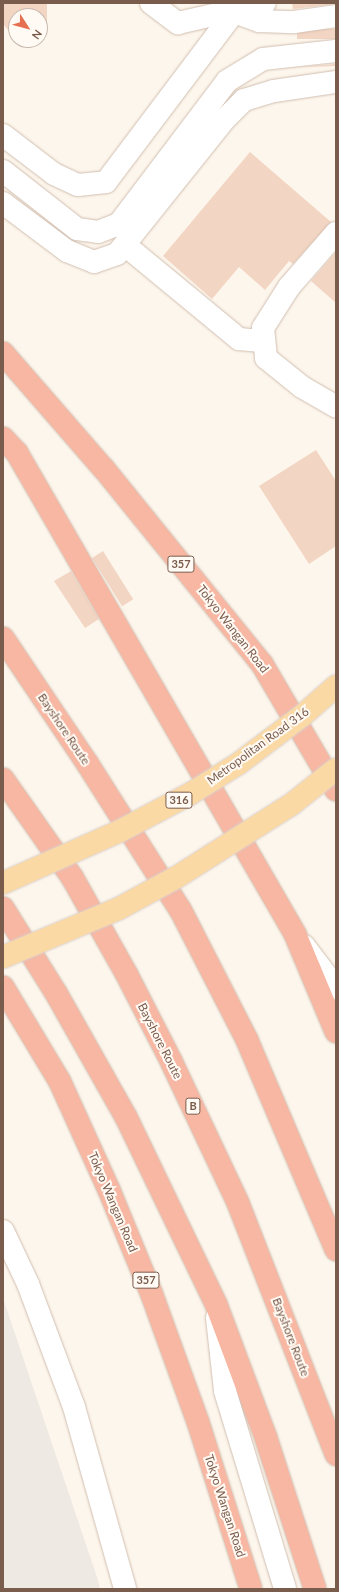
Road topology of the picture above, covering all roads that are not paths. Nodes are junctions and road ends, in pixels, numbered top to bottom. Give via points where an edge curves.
1 (151, 3) edge
2 (265, 3) edge
3 (231, 6) edge
4 (336, 16) edge
5 (336, 51) edge
6 (336, 82) edge
7 (3, 135) edge
8 (3, 171) edge
9 (3, 203) edge
10 (336, 233) edge
11 (125, 245) junction
12 (264, 341) junction
13 (3, 353) edge
14 (336, 407) edge
15 (3, 438) edge
16 (3, 638) edge
17 (336, 686) edge
18 (336, 768) edge
19 (3, 779) edge
20 (336, 790) edge
21 (3, 883) edge
22 (3, 908) edge
23 (295, 934) junction
24 (3, 957) edge
25 (3, 987) edge
26 (336, 988) edge
27 (336, 1032) edge
28 (3, 1231) edge
29 (336, 1250) edge
30 (216, 1304) junction
31 (336, 1455) edge
32 (125, 1589) edge
33 (251, 1589) edge
34 (285, 1589) edge
35 (315, 1589) edge

1 - 3 lane via 178,23
2 - 3 lane
3 - 4 lane via 259,21 294,22
3 - 7 lane via 106,182 78,185 54,174
5 - 8 lane via 263,59 227,82 119,224 98,232 77,229
6 - 11 lane via 274,91 244,100 224,120
9 - 11 lane via 67,252 94,262 117,254
10 - 12 lane via 289,287 263,328
11 - 12 lane via 239,340
12 - 14 lane via 266,358 302,387
13 - 20 highway, Tokyo Wangan Road / 357 via 104,469 262,664
15 - 23 highway via 17,452
16 - 29 highway, Bayshore Route via 87,763 181,911 247,1040
17 - 21 main road, Metropolitan Road 316 / 316, bridge via 303,715 238,764 190,794 120,831
18 - 24 main road, bridge via 292,804 177,877 118,909
19 - 31 highway, Bayshore Route / B via 72,877 127,975 178,1075 241,1210
22 - 30 highway via 56,993 126,1117
23 - 26 lane
23 - 27 highway
25 - 33 highway, Tokyo Wangan Road / 357 via 60,1082 109,1190 152,1295 198,1422
28 - 32 lane via 28,1284 74,1407
30 - 34 lane via 225,1391
30 - 35 highway via 266,1438

